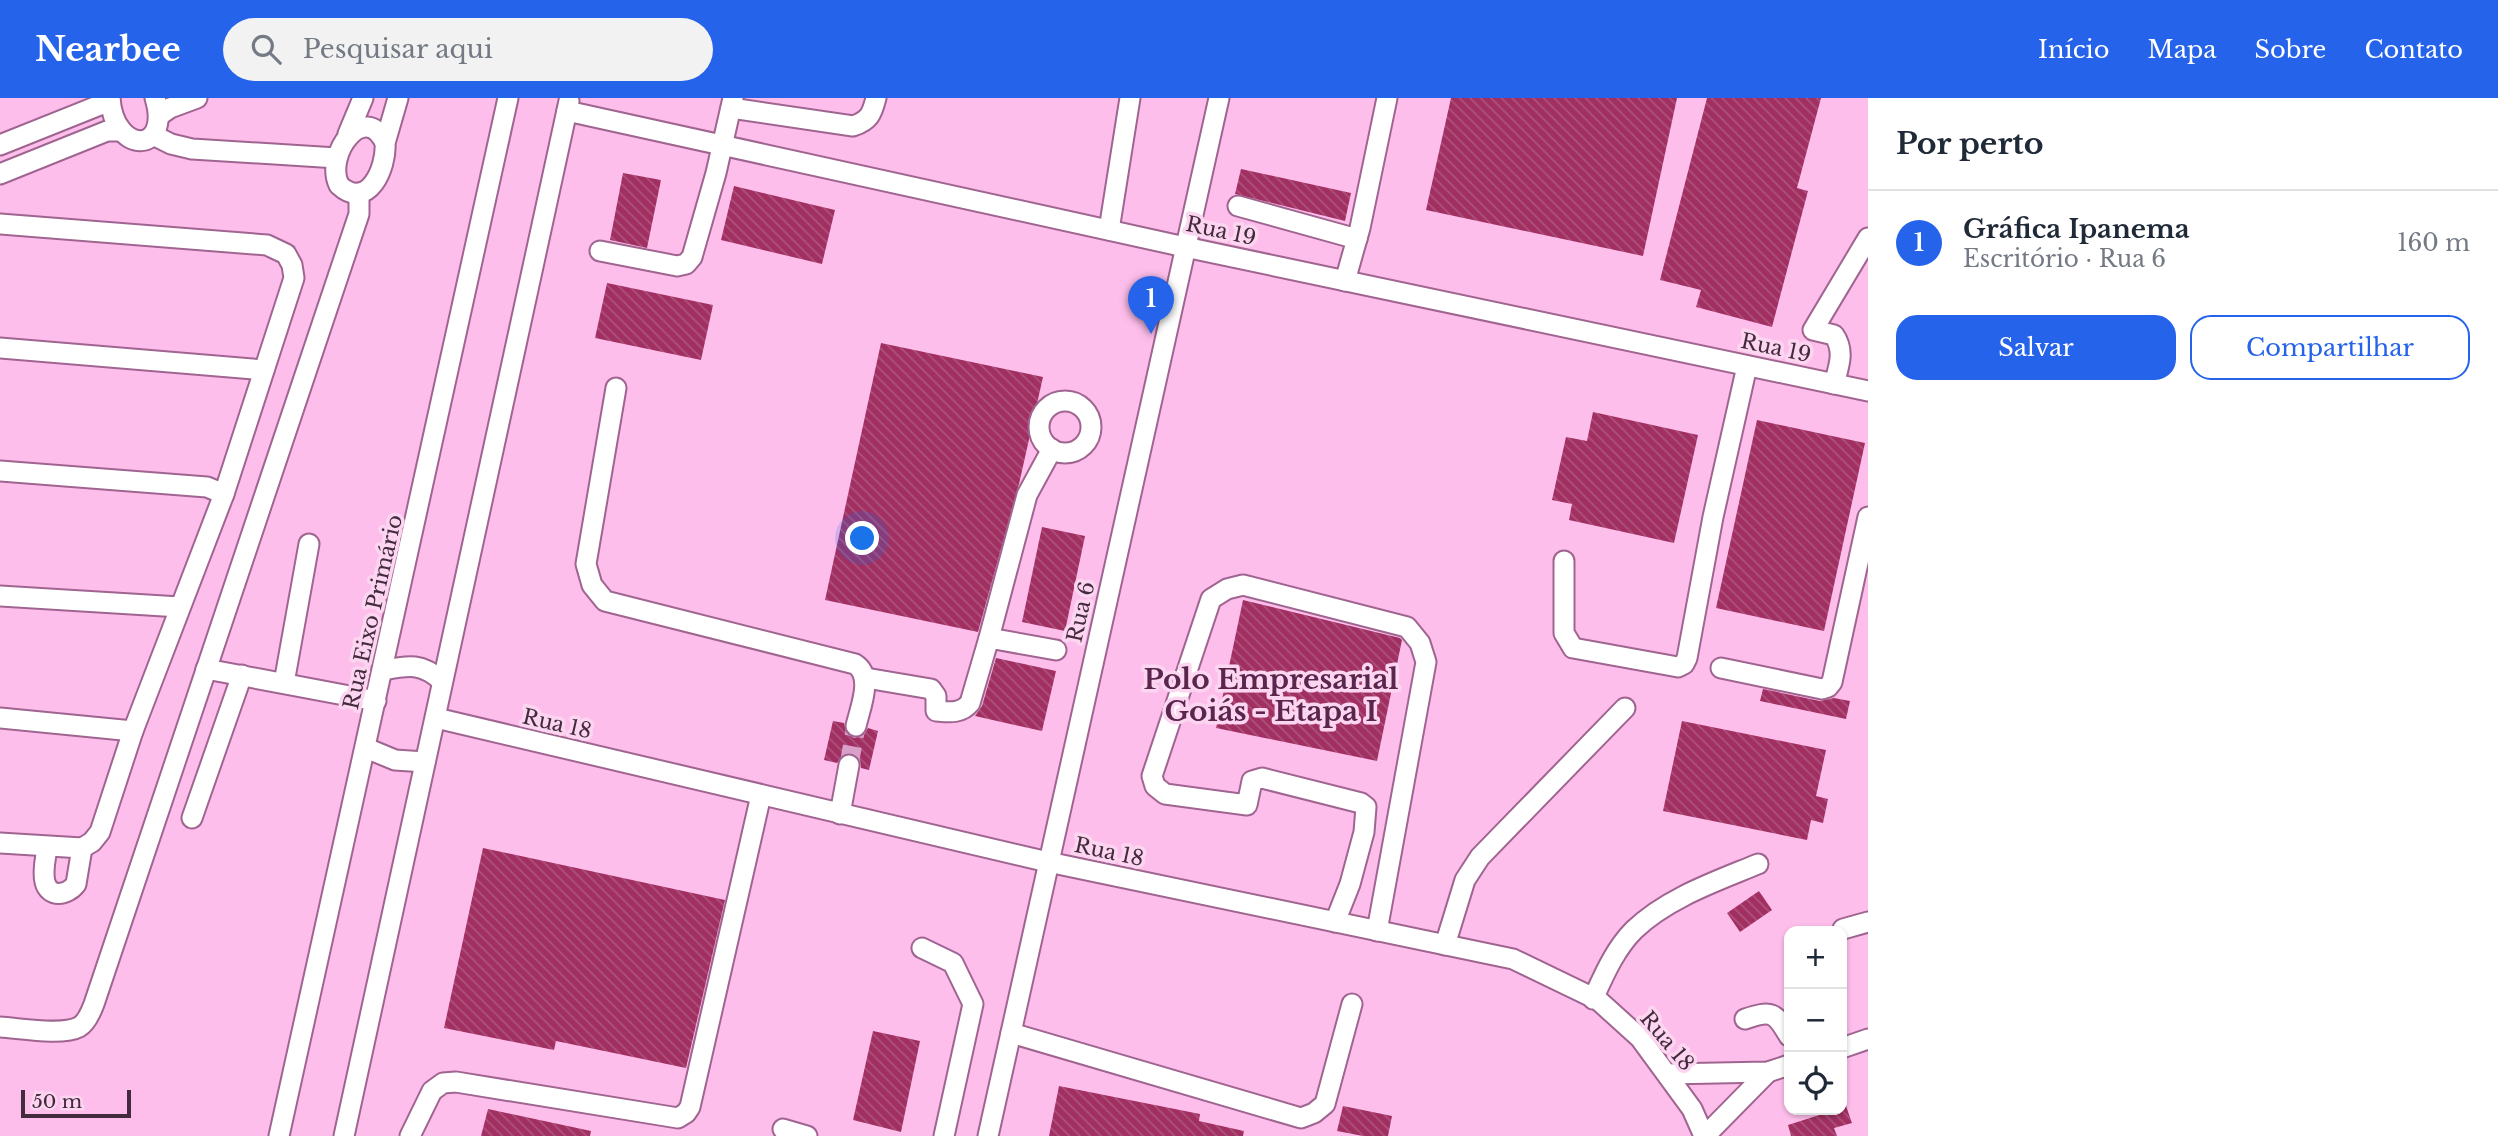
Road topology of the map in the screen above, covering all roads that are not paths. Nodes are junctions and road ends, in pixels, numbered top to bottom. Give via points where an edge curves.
1 (197, 98) edge
2 (363, 98) edge
3 (398, 98) edge
4 (508, 98) edge
5 (876, 98) edge
6 (1130, 98) edge
7 (1219, 98) edge
8 (1387, 98) edge
9 (110, 100) edge
10 (732, 103) edge
11 (568, 104) edge
12 (157, 106) edge
13 (0, 123) edge
14 (120, 131) junction
15 (348, 134) junction
16 (153, 135) junction
17 (4, 143) edge
18 (385, 143) junction
19 (722, 145) junction
20 (337, 158) junction
21 (0, 174) edge
22 (359, 193) junction
23 (1238, 206) dead end
24 (0, 224) edge
25 (1109, 230) junction
26 (1868, 238) edge
27 (1357, 239) junction
28 (1185, 247) junction
29 (600, 251) dead end
30 (1345, 281) junction
31 (0, 348) edge
32 (1747, 366) junction
33 (264, 370) junction
34 (1834, 384) junction
35 (616, 388) dead end
36 (1868, 391) edge
37 (1052, 449) dead end
38 (0, 471) edge
39 (224, 494) junction
40 (1868, 517) edge
41 (309, 544) dead end
42 (1564, 561) dead end
43 (0, 596) edge
44 (180, 607) junction
45 (989, 638) junction
46 (1056, 650) dead end
47 (1721, 668) dead end
48 (206, 669) junction
49 (384, 670) junction
50 (242, 675) junction
51 (866, 678) junction
52 (442, 681) junction
53 (285, 683) junction
54 (376, 701) junction
55 (1625, 708) dead end
56 (0, 718) edge
57 (436, 718) junction
58 (856, 726) tunnel mouth
59 (133, 731) junction
60 (366, 748) junction
61 (425, 762) junction
62 (849, 765) tunnel mouth
63 (761, 795) junction
64 (839, 814) junction
65 (192, 818) dead end
66 (0, 843) edge
67 (47, 847) junction
68 (82, 848) junction
69 (1048, 862) junction
70 (1758, 864) dead end
71 (1335, 922) junction
72 (1868, 922) edge
73 (1847, 928) edge
74 (1377, 931) junction
75 (1445, 945) junction
76 (922, 948) dead end
77 (1592, 999) junction
78 (1352, 1004) dead end
79 (1745, 1018) dead end
80 (0, 1027) edge
81 (1784, 1028) edge
82 (1012, 1032) junction
83 (1868, 1039) edge
84 (1847, 1046) edge
85 (1868, 1053) edge
86 (1847, 1059) edge
87 (1784, 1067) edge
88 (1768, 1072) junction
89 (1667, 1074) junction
90 (783, 1129) dead end
91 (279, 1136) edge
92 (344, 1136) edge
93 (410, 1136) edge
94 (807, 1136) edge
95 (944, 1136) edge
96 (989, 1136) edge
97 (1704, 1136) edge

1 - 12 street via 170,108
2 - 15 street
3 - 18 street
4 - 49 street, Rua Eixo Primário
5 - 10 street via 872,114 853,125
6 - 25 street
7 - 28 street, Rua 6
8 - 27 street
9 - 14 street
9 - 17 street
10 - 19 street
11 - 19 street, Rua 19
11 - 52 street
12 - 16 street via 160,122
13 - 17 street
14 - 16 street via 132,140
14 - 21 street via 107,131
15 - 18 street via 369,128
15 - 20 street
16 - 20 street via 192,149
18 - 22 street via 376,181
19 - 25 street, Rua 19
19 - 29 street via 692,257 686,264
20 - 22 street via 339,185
22 - 48 street via 359,214
23 - 27 street
24 - 33 street via 280,249 290,259 294,278
25 - 28 street, Rua 19
26 - 34 street via 1814,330 1834,335 1838,342 1842,355
27 - 30 street
28 - 30 street, Rua 19
28 - 69 street, Rua 6
30 - 32 street, Rua 19
31 - 33 street
32 - 34 street, Rua 19
32 - 42 street via 1684,664 1678,667 1573,648 1564,633
33 - 39 street
34 - 36 street, Rua 19
35 - 51 street via 586,564 592,584 605,601 855,664
37 - 45 street via 1027,495
38 - 39 street via 207,487
39 - 44 street
40 - 47 street via 1828,687
41 - 53 street
43 - 44 street
44 - 59 street
45 - 46 street
45 - 51 street via 970,703 957,712 936,711 931,689
48 - 50 street
48 - 80 street via 92,1010 81,1026 67,1030
49 - 52 street via 407,665 430,670
49 - 54 street, Rua Eixo Primário
50 - 53 street
50 - 65 street
51 - 58 street
52 - 57 street
53 - 54 street
54 - 60 street, Rua Eixo Primário
55 - 75 street via 1480,857 1465,880
56 - 59 street
57 - 61 street
57 - 63 street, Rua 18
59 - 68 street via 102,827
60 - 61 street via 395,760
60 - 91 street, Rua Eixo Primário
61 - 92 street
62 - 64 street
63 - 64 street, Rua 18
63 - 93 street via 686,1113 678,1118 443,1083 432,1091
64 - 69 street, Rua 18
66 - 67 street
67 - 68 street
67 - 68 street via 44,880 52,892 62,894 76,884
69 - 71 street, Rua 18
69 - 82 street, Rua 6
70 - 77 street via 1663,909 1635,930 1614,955
71 - 74 street, Rua 18
71 - 74 street via 1364,832 1366,807 1362,803 1262,778 1252,781 1247,805 1165,794 1152,776 1211,598 1227,589 1243,585 1407,627 1420,643 1426,662
72 - 73 street
74 - 75 street, Rua 18
75 - 77 street, Rua 18 via 1513,959
76 - 95 street via 953,963 973,1004
77 - 89 street, Rua 18 via 1640,1038
78 - 82 street via 1325,1104 1301,1118
79 - 81 street via 1770,1013
82 - 96 street, Rua 6
83 - 84 street
85 - 86 street
87 - 88 street
88 - 89 street
88 - 97 street
89 - 97 street, Rua 18 via 1692,1109
90 - 94 street

